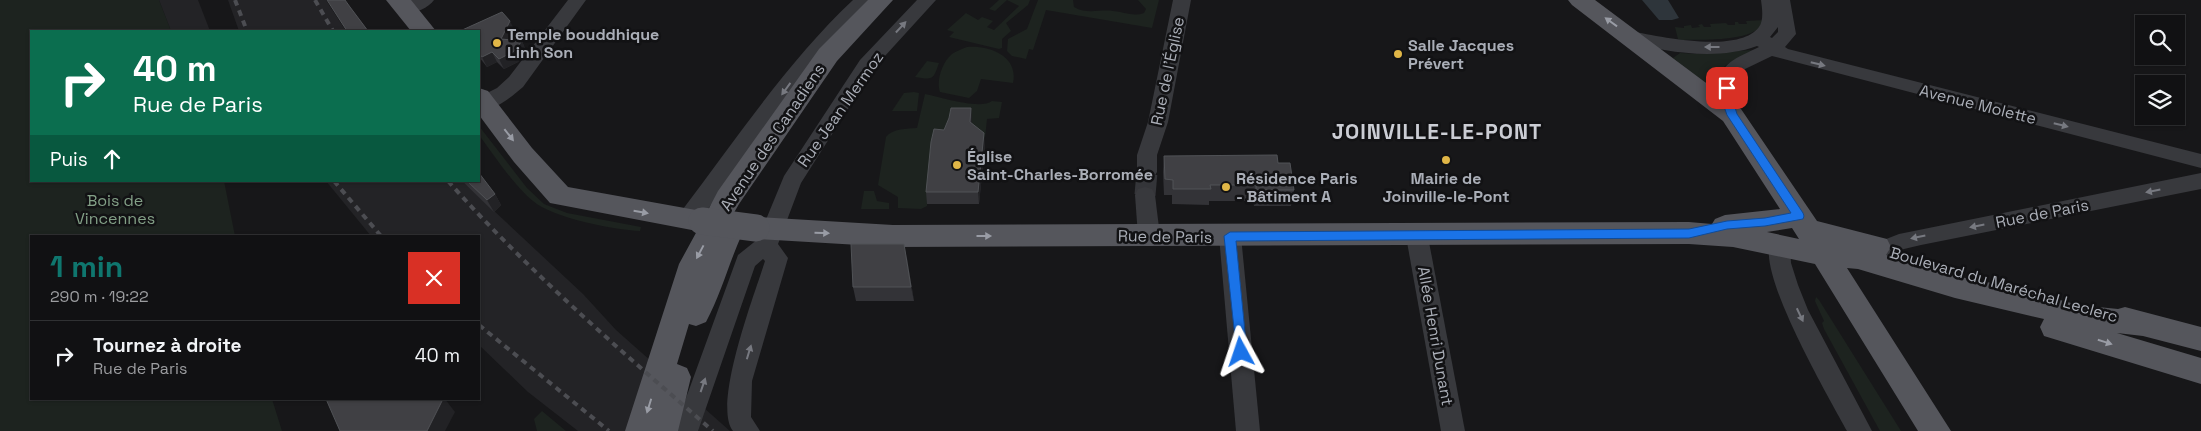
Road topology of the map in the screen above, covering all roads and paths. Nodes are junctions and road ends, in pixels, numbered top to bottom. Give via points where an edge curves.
1 (577, 0) edge
2 (864, 0) edge
3 (881, 0) edge
4 (898, 0) edge
5 (927, 0) edge
6 (1182, 0) edge
7 (1580, 0) edge
8 (1770, 0) edge
9 (1781, 0) edge
10 (409, 3) edge
11 (423, 30) edge
12 (1766, 43) junction
13 (1633, 44) junction
14 (481, 100) edge
15 (1732, 115) junction
16 (2201, 161) edge
17 (1147, 172) tunnel mouth
18 (2201, 181) edge
19 (1145, 195) tunnel mouth
20 (695, 220) junction
21 (1803, 222) junction
22 (1689, 233) junction
23 (765, 234) junction
24 (1149, 236) junction
25 (1230, 236) junction
26 (1418, 242) dead end
27 (1779, 247) junction
28 (1884, 249) junction
29 (1825, 255) junction
30 (2143, 324) junction
31 (2201, 339) edge
32 (2201, 371) edge
33 (641, 431) edge
34 (662, 431) edge
35 (686, 431) edge
36 (748, 431) edge
37 (1248, 431) edge
38 (1453, 431) edge
39 (1860, 431) edge
40 (1935, 431) edge

1 - 14 street via 516,82 504,92
2 -> 20 street via 825,39
3 -> 33 main road, Avenue des Canadiens via 828,55 728,198 693,264
4 - 34 main road, Avenue des Canadiens via 843,60 741,207 714,264 695,316
23 -> 5 street, Rue Jean Mermoz via 791,180 867,64
6 - 17 street, Rue de l'Église via 1158,122 1147,154
13 -> 7 main road
8 - 12 street
9 - 12 street via 1787,34
10 - 11 main road
12 -> 13 street via 1717,47
12 - 15 street via 1728,76 1727,101
12 -> 16 street, Avenue Molette via 1782,54
13 - 15 main road
14 -> 20 main road, Rue de Paris via 560,196
15 - 21 main road
18 -> 28 street, Rue de Paris via 1920,237
19 - 24 street
20 - 23 main road, Rue de Paris, bridge
21 - 22 main road via 1727,225
21 - 28 main road, Boulevard du Maréchal Leclerc
21 - 29 main road
22 - 25 main road, Rue de Paris
22 - 27 main road, Rue de Paris via 1733,236
23 -> 24 main road, Rue de Paris
35 -> 23 street via 746,261
36 -> 23 street via 739,420 740,381 777,258 767,250
24 - 25 main road, Rue de Paris
25 - 37 street
26 - 38 street, Allée Henri Dunant
27 - 29 main road, Rue de Paris
27 -> 39 street via 1777,256 1781,270 1799,313
28 - 30 main road, Boulevard du Maréchal Leclerc
29 - 30 main road via 1858,258 1955,287 1991,293 2078,317
29 -> 32 main road, Boulevard du Maréchal Leclerc
29 - 40 main road
30 - 31 main road, Boulevard du Maréchal Leclerc

